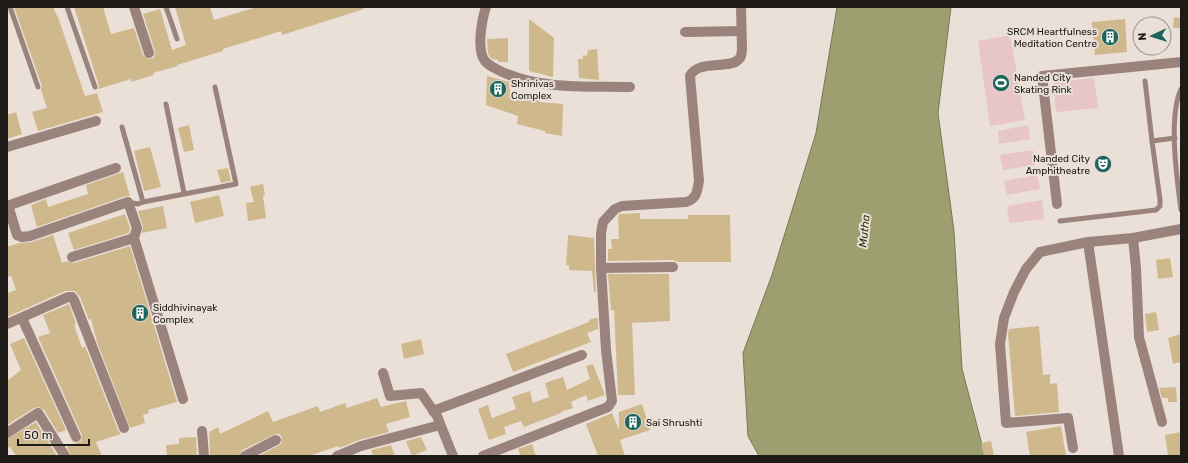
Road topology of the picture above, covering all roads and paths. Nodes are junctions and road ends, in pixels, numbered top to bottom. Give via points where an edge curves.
1 (10, 7) edge
2 (67, 7) edge
3 (134, 7) edge
4 (166, 7) edge
5 (486, 7) edge
6 (741, 7) edge
7 (741, 31) junction
8 (685, 32) dead end
9 (177, 39) dead end
10 (149, 53) dead end
11 (1181, 62) edge
12 (1145, 81) dead end
13 (38, 87) dead end
14 (95, 87) dead end
15 (215, 87) dead end
16 (630, 87) dead end
17 (1181, 89) edge
18 (166, 104) dead end
19 (96, 121) dead end
20 (122, 127) dead end
21 (1175, 138) junction
22 (1152, 141) junction
23 (7, 146) edge
24 (116, 168) dead end
25 (184, 193) junction
26 (128, 202) junction
27 (143, 202) junction
28 (1057, 204) dead end
29 (8, 206) edge
30 (1181, 210) edge
31 (1060, 221) dead end
32 (1181, 229) edge
33 (134, 238) junction
34 (1133, 238) junction
35 (1088, 242) junction
36 (72, 257) dead end
37 (673, 267) dead end
38 (601, 268) junction
39 (22, 318) junction
40 (7, 324) edge
41 (582, 355) dead end
42 (383, 373) dead end
43 (183, 399) dead end
44 (433, 410) junction
45 (1162, 422) dead end
46 (440, 425) junction
47 (124, 428) dead end
48 (202, 431) dead end
49 (7, 433) edge
50 (76, 437) dead end
51 (276, 440) dead end
52 (1073, 448) dead end
53 (65, 456) edge
54 (204, 456) edge
55 (246, 456) edge
56 (337, 456) edge
57 (453, 456) edge
58 (483, 456) edge
59 (1119, 456) edge

1 - 13 lane
2 - 14 lane
3 - 10 street
4 - 9 lane
5 - 16 street via 481,49 485,61 492,66 515,78 535,82 562,86
6 - 7 street
7 - 8 street
7 - 38 street via 742,50 739,60 698,68 690,76 699,181 697,195 686,202 622,206 615,209 603,222
11 - 28 street via 1042,76
12 - 22 lane
15 - 25 lane via 236,184
17 - 21 lane via 1174,114
18 - 25 lane
19 - 23 street
20 - 27 lane
21 - 22 lane
21 - 30 lane
22 - 31 lane via 1160,200 1160,206 1156,210
24 - 29 street
25 - 27 lane
26 - 27 lane
26 - 29 street via 30,236 17,235
26 - 33 street via 137,228
32 - 34 street
33 - 36 street
33 - 43 street
34 - 35 street
34 - 45 street via 1139,337
35 - 52 street via 1040,252 1026,269 1014,292 1004,318 1000,344 1006,423 1068,418
35 - 59 street
37 - 38 street
38 - 58 street via 612,401 608,407
39 - 40 street
39 - 47 street via 72,297
39 - 50 street
41 - 44 street
42 - 44 street via 390,396 422,393
44 - 46 street
46 - 56 street via 361,446
46 - 57 street
48 - 54 street
49 - 53 street via 38,413
51 - 55 street

